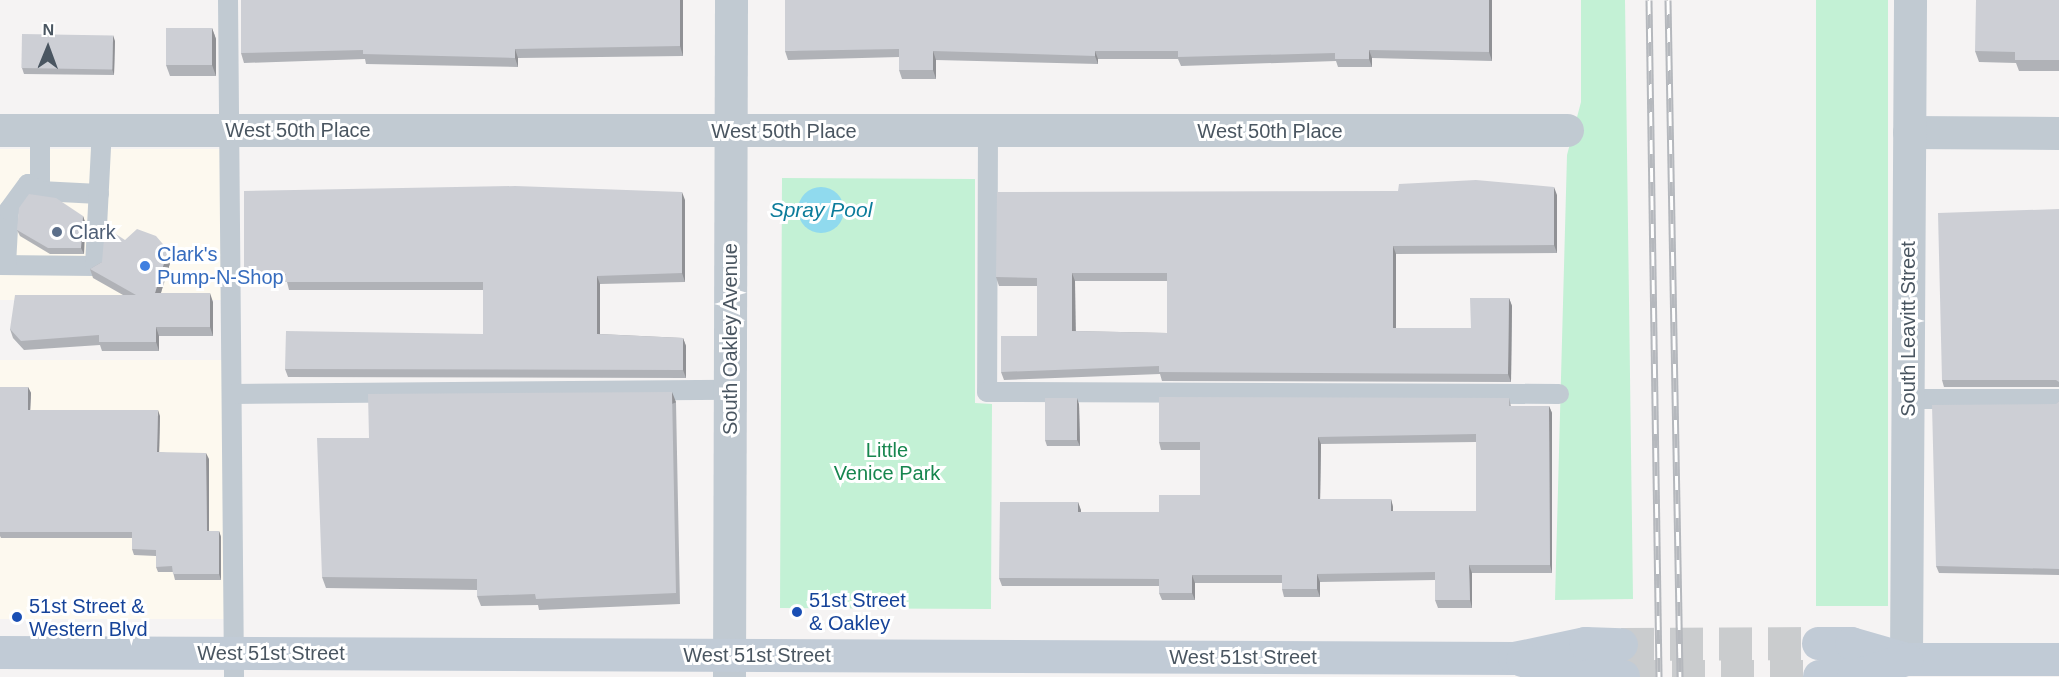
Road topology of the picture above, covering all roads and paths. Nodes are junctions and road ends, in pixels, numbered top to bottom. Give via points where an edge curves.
1 (228, 0) edge
2 (732, 0) edge
3 (1910, 0) edge
4 (0, 130) edge
5 (39, 130) junction
6 (102, 130) junction
7 (229, 130) junction
8 (1568, 130) dead end
9 (731, 131) junction
10 (988, 131) junction
11 (1909, 132) junction
12 (2059, 133) edge
13 (40, 192) junction
14 (99, 194) junction
15 (3, 265) edge
16 (730, 390) junction
17 (232, 394) junction
18 (1558, 394) dead end
19 (1908, 399) junction
20 (2059, 399) edge
21 (1818, 643) tunnel mouth
22 (1622, 644) tunnel mouth
23 (0, 652) edge
24 (1514, 658) junction
25 (1906, 659) junction
26 (234, 665) edge
27 (2042, 665) edge
28 (729, 666) edge
29 (1355, 667) edge
30 (1623, 676) tunnel mouth
31 (1819, 676) tunnel mouth

1 - 7 lane
2 - 9 street, South Oakley Avenue
3 - 11 street, South Leavitt Street
4 - 5 street, West 50th Place
5 - 6 street, West 50th Place
5 - 13 lane
6 - 7 street, West 50th Place
6 - 14 lane
7 - 9 street, West 50th Place
7 - 17 lane
8 - 10 street, West 50th Place
9 - 10 street, West 50th Place
9 - 16 street, South Oakley Avenue
10 - 18 lane via 987,392
11 - 12 street
11 - 19 street, South Leavitt Street
13 - 14 lane
13 - 15 lane via 28,184 9,210
14 - 15 lane via 94,266
16 - 17 lane
16 - 28 street, South Oakley Avenue
17 - 26 lane
19 - 20 lane
19 - 25 street, South Leavitt Street
21 - 25 street via 1851,643
22 - 24 street, West 51st Street via 1585,643
23 - 26 street, West 51st Street
24 - 29 street, West 51st Street
24 - 30 street, West 51st Street via 1586,676
25 - 27 street
25 - 31 street via 1853,676
26 - 28 street, West 51st Street
28 - 29 street, West 51st Street

